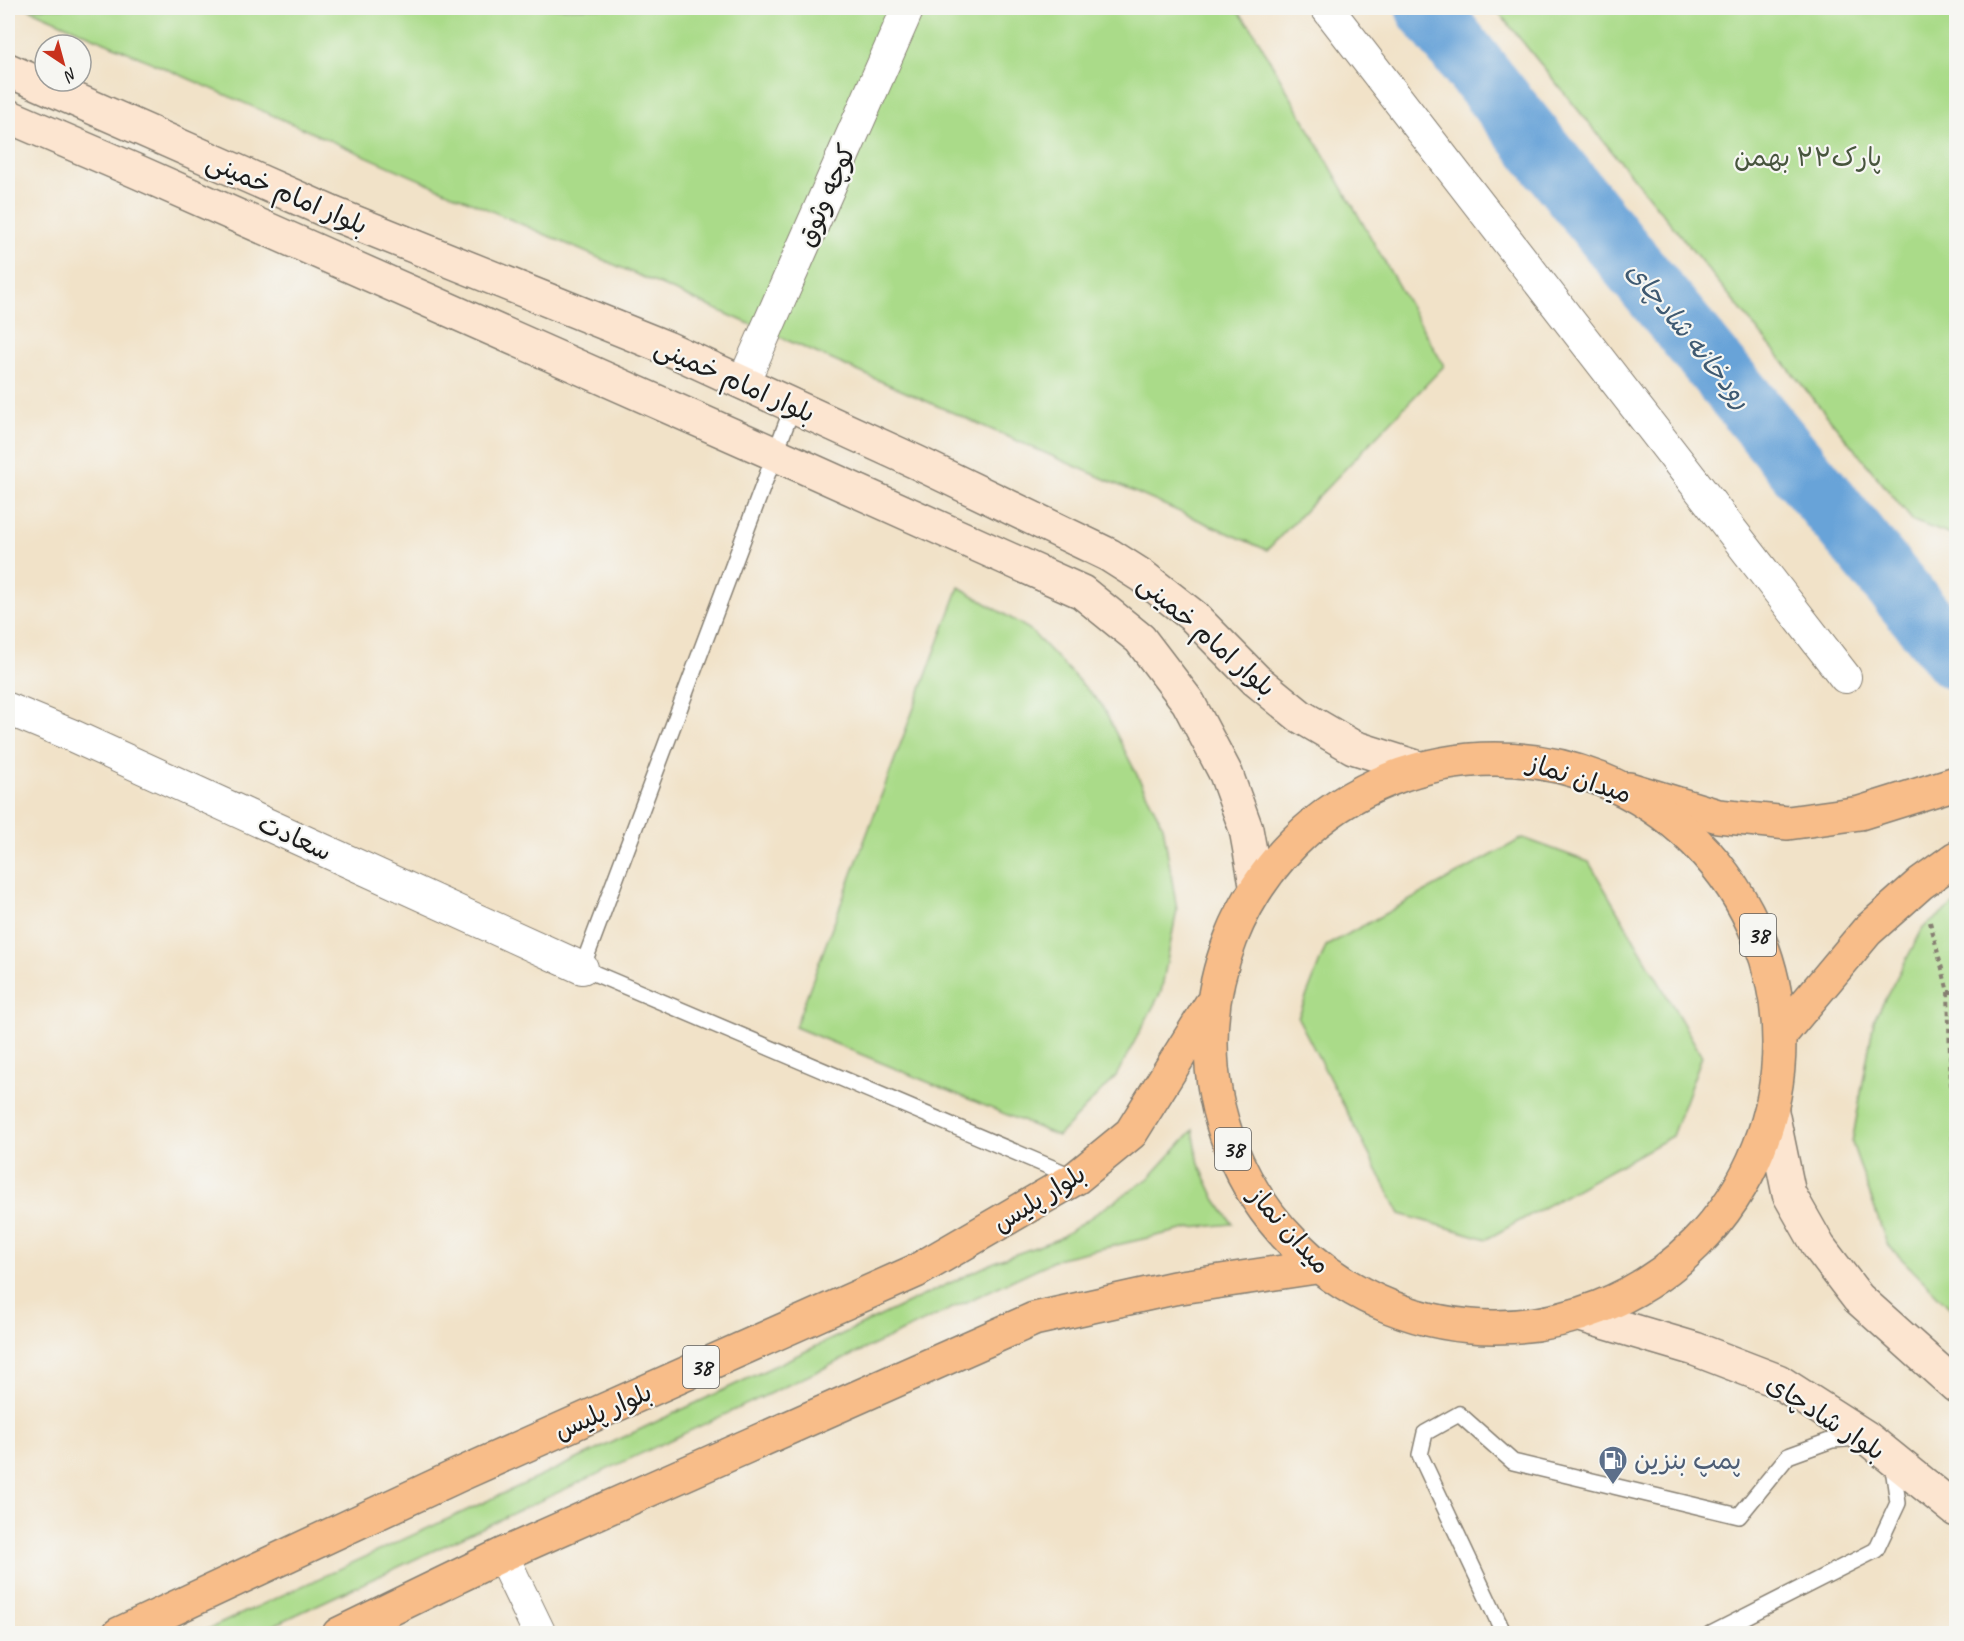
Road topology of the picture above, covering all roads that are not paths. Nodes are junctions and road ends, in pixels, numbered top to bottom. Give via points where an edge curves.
1 (908, 8) edge
2 (1327, 8) edge
3 (8, 70) edge
4 (8, 116) edge
5 (743, 383) junction
6 (793, 406) junction
7 (775, 454) junction
8 (1109, 555) junction
9 (1083, 592) junction
10 (1845, 677) dead end
11 (8, 709) edge
12 (1416, 767) junction
13 (1956, 783) edge
14 (1629, 789) junction
15 (1956, 858) edge
16 (1256, 884) junction
17 (582, 968) junction
18 (1210, 1006) junction
19 (1781, 1034) junction
20 (1772, 1112) junction
21 (1076, 1178) junction
22 (1316, 1267) junction
23 (1580, 1315) junction
24 (1956, 1386) edge
25 (1879, 1448) junction
26 (1956, 1510) edge
27 (502, 1555) junction
28 (119, 1634) edge
29 (339, 1634) edge
30 (540, 1634) edge
31 (1504, 1634) edge
32 (1711, 1634) edge

1 - 5 street, کوچه وثوق
2 - 10 street
3 - 5 main road, بلوار امام خمینی via 334,214 667,348
4 - 7 main road, بلوار امام خمینی
5 - 6 main road, بلوار امام خمینی
6 - 7 lane
6 - 8 main road, بلوار امام خمینی
7 - 9 main road, بلوار امام خمینی
7 - 17 lane
8 - 9 main road
8 - 12 main road, بلوار امام خمینی via 1193,616 1257,680 1300,716 1353,747
9 - 16 main road, بلوار امام خمینی via 1140,639 1188,702 1226,774 1245,829
11 - 17 street, سعادت
12 - 14 main road, میدان نماز / 38 via 1525,757
12 - 16 main road, میدان نماز / 38 via 1326,811
13 - 14 main road, 38 via 1860,813 1788,823 1718,816
14 - 19 main road, میدان نماز / 38 via 1691,832 1738,891 1769,960
15 - 19 main road via 1867,931
16 - 18 main road, میدان نماز / 38 via 1226,942
17 - 21 lane
18 - 21 main road, بلوار پلیس / 38 via 1131,1133
18 - 22 main road, میدان نماز / 38 via 1214,1104 1218,1114 1251,1194
19 - 20 main road, میدان نماز / 38
20 - 23 main road, میدان نماز / 38 via 1745,1180 1702,1238 1646,1285
20 - 24 main road via 1789,1194 1819,1246 1858,1298
21 - 28 main road, بلوار پلیس / 38 via 916,1271 460,1474
22 - 23 main road, میدان نماز / 38 via 1386,1308 1483,1328
22 - 27 main road via 1174,1288 1034,1319
23 - 25 main road, بلوار شادچای via 1695,1349 1778,1381
25 - 26 main road, بلوار شادچای
25 - 31 lane via 1832,1440 1788,1456 1739,1516 1513,1461 1459,1414 1425,1433 1420,1455
25 - 32 lane via 1898,1503 1876,1551
27 - 29 main road
27 - 30 street

